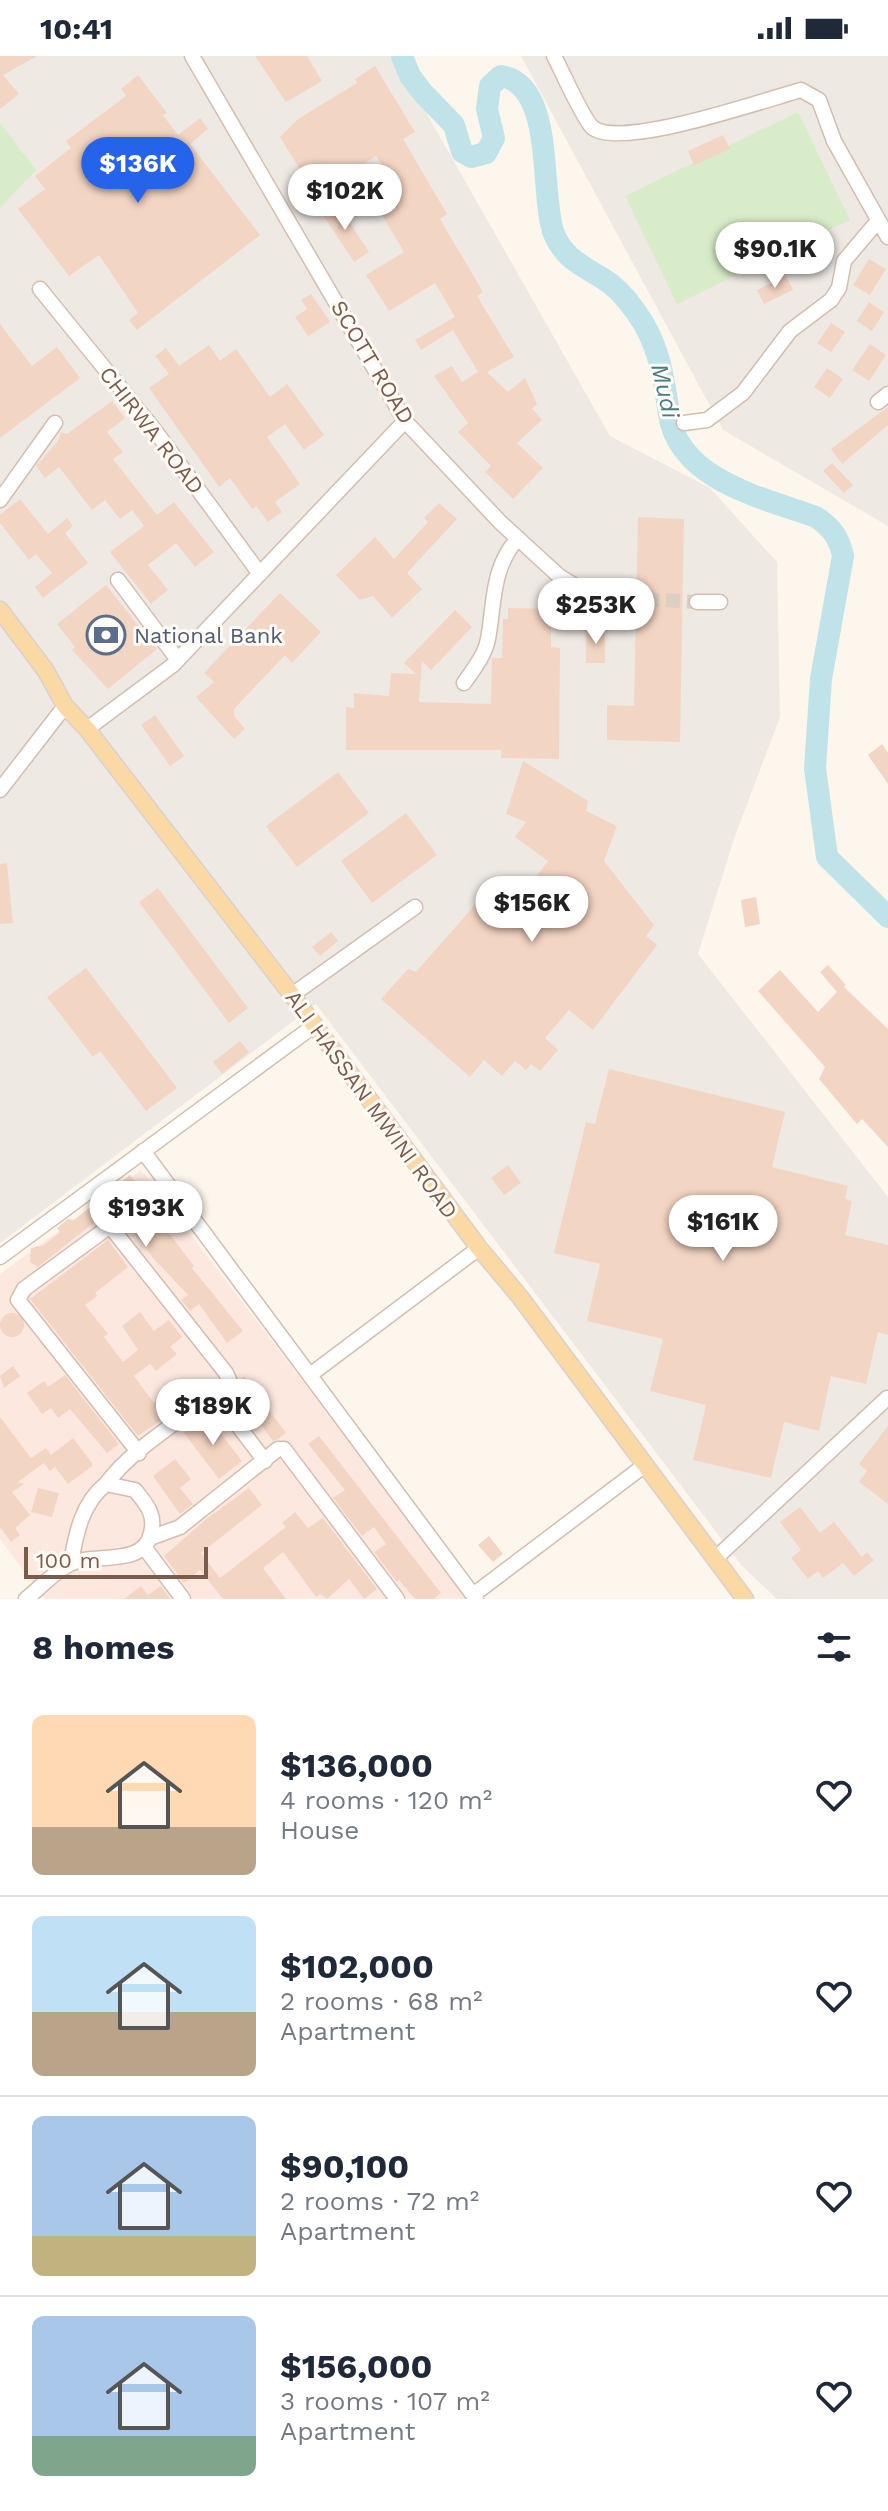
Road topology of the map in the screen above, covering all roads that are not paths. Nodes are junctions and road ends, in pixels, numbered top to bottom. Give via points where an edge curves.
1 (192, 56) edge
2 (554, 56) edge
3 (877, 222) junction
4 (888, 237) edge
5 (40, 289) dead end
6 (405, 421) junction
7 (55, 423) dead end
8 (684, 423) dead end
9 (0, 500) edge
10 (518, 538) junction
11 (260, 574) junction
12 (118, 580) dead end
13 (624, 598) tunnel mouth
14 (697, 602) tunnel mouth
15 (720, 602) dead end
16 (0, 610) edge
17 (178, 660) junction
18 (464, 683) dead end
19 (65, 706) junction
20 (87, 729) junction
21 (0, 790) edge
22 (415, 907) dead end
23 (292, 995) junction
24 (315, 1025) junction
25 (143, 1151) junction
26 (479, 1248) junction
27 (0, 1257) edge
28 (310, 1375) junction
29 (214, 1394) junction
30 (887, 1398) edge
31 (139, 1453) junction
32 (265, 1461) junction
33 (645, 1465) junction
34 (106, 1484) junction
35 (147, 1543) junction
36 (716, 1558) junction
37 (71, 1563) junction
38 (474, 1597) edge
39 (26, 1599) edge
40 (183, 1599) edge
41 (397, 1599) edge
42 (745, 1599) edge

1 - 6 street, SCOTT ROAD
2 - 3 street via 592,127 610,135 675,126 801,90 819,100 834,141
3 - 4 street
3 - 8 street via 844,261 831,300 790,331 743,393 707,420
5 - 11 street, CHIRWA ROAD via 153,428
6 - 10 street, SCOTT ROAD
6 - 11 street
7 - 9 street
10 - 13 street, SCOTT ROAD via 583,591
10 - 18 street via 506,551 494,582 487,642
11 - 17 street
12 - 17 street
14 - 15 street
16 - 19 main road, ALI HASSAN MWINI ROAD
17 - 20 street
19 - 20 main road, ALI HASSAN MWINI ROAD
19 - 21 street
20 - 23 main road, ALI HASSAN MWINI ROAD
22 - 23 street
23 - 24 main road, ALI HASSAN MWINI ROAD
24 - 25 street
24 - 26 main road, ALI HASSAN MWINI ROAD
25 - 27 street
25 - 28 street
26 - 28 street
26 - 33 main road, ALI HASSAN MWINI ROAD
28 - 38 street
29 - 31 street
29 - 31 street via 230,1382 226,1373 110,1226 24,1289 18,1300
29 - 32 street
30 - 36 street
31 - 34 street
32 - 35 street via 180,1527
32 - 41 street via 278,1449 289,1452
33 - 36 main road, ALI HASSAN MWINI ROAD
33 - 38 street
34 - 35 street via 135,1490 151,1510
34 - 37 street via 87,1506
35 - 37 street via 130,1555
35 - 40 street
36 - 42 main road, ALI HASSAN MWINI ROAD
37 - 39 street

